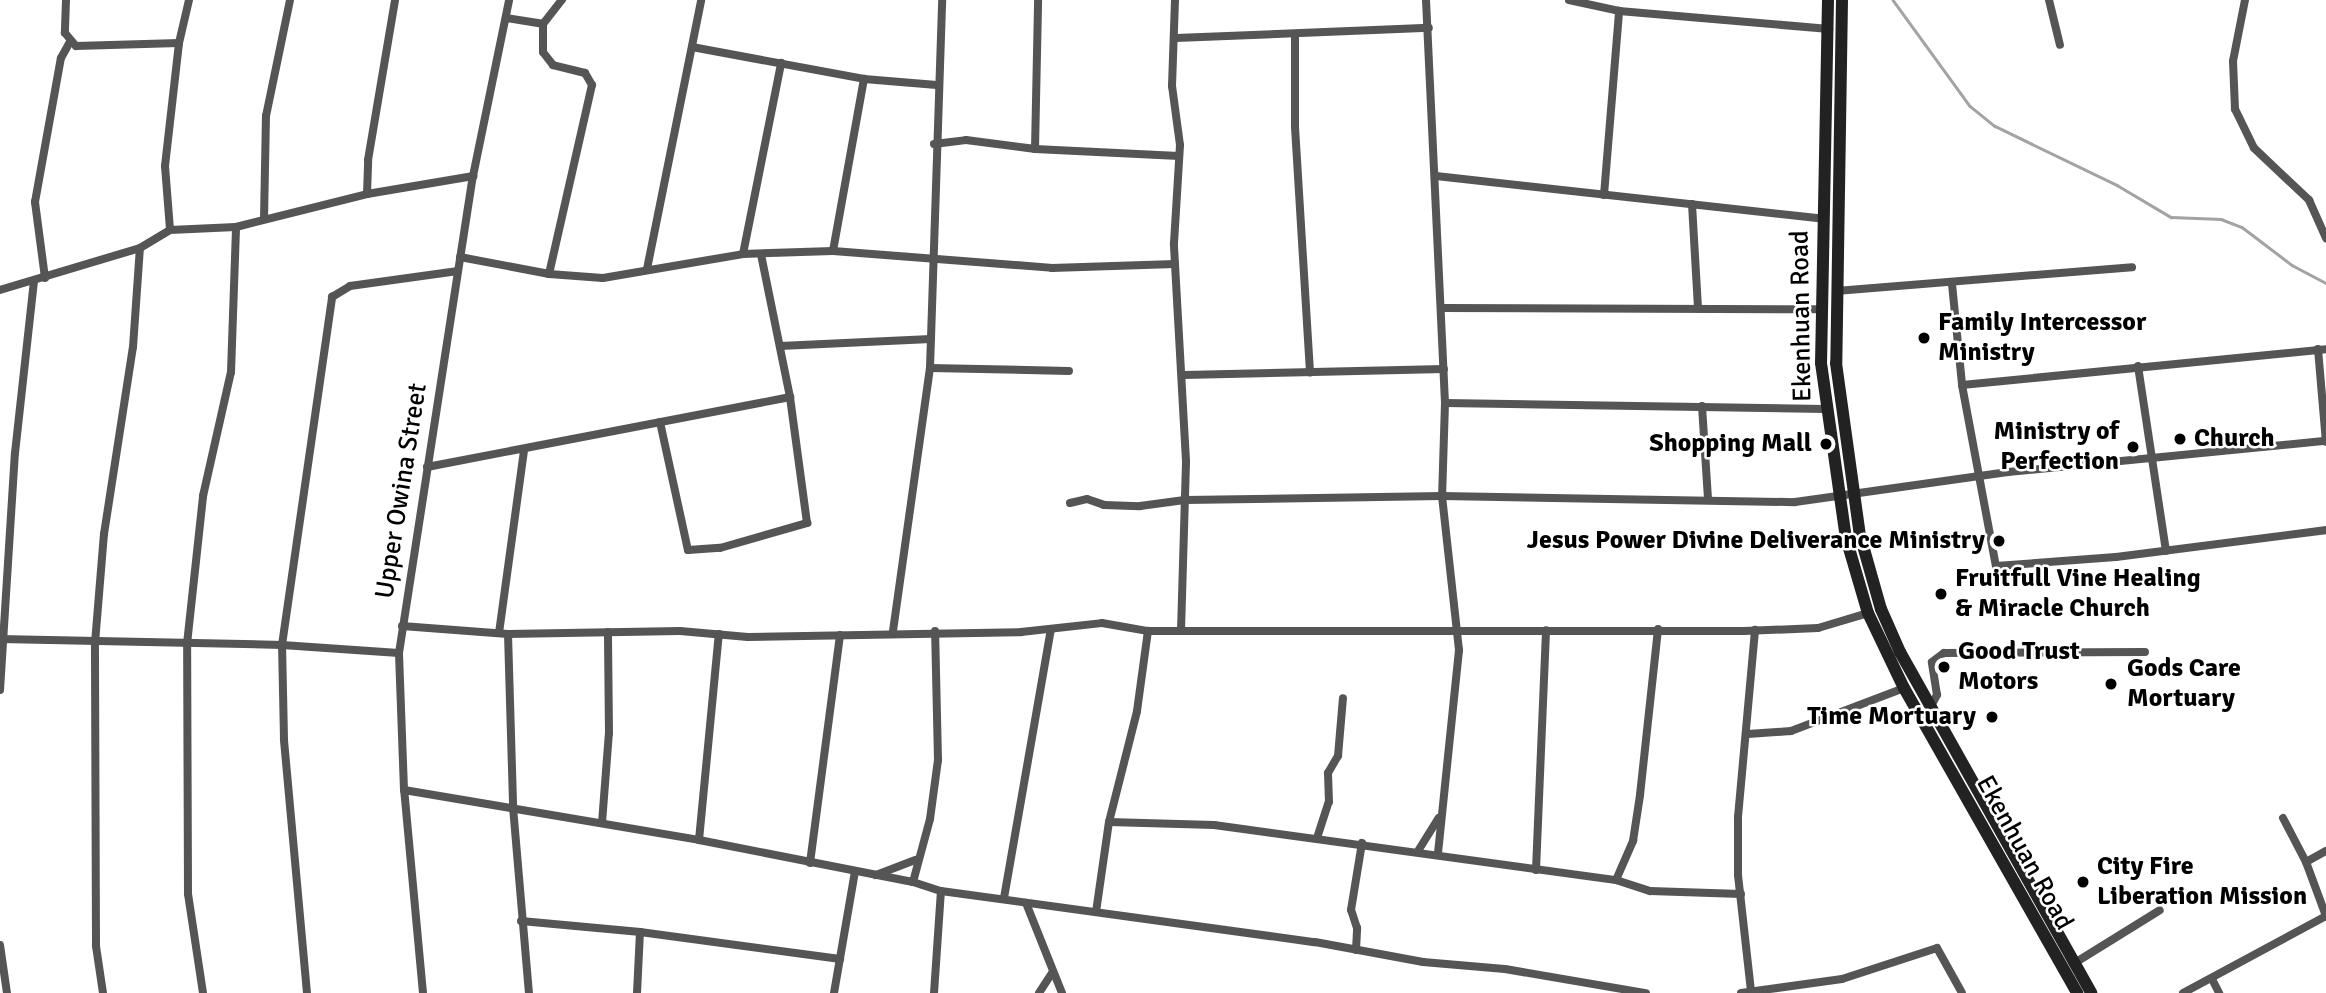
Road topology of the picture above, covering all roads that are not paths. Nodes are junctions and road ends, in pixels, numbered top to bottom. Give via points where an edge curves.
1 (65, 0) edge
2 (189, 0) edge
3 (290, 0) edge
4 (395, 0) edge
5 (509, 0) edge
6 (562, 0) edge
7 (701, 0) edge
8 (942, 0) edge
9 (1038, 0) edge
10 (1175, 0) edge
11 (1426, 0) edge
12 (1569, 0) edge
13 (1828, 0) edge
14 (1842, 0) edge
15 (2049, 0) edge
16 (2245, 0) edge
17 (1619, 12) junction
18 (506, 18) junction
19 (543, 24) junction
20 (1429, 29) junction
21 (1829, 29) junction
22 (1296, 34) junction
23 (1176, 38) junction
24 (69, 42) junction
25 (179, 43) junction
26 (2060, 45) dead end
27 (692, 47) junction
28 (781, 63) junction
29 (864, 79) junction
30 (937, 85) junction
31 (934, 144) junction
32 (1035, 149) junction
33 (1179, 156) junction
34 (473, 176) junction
35 (1436, 176) junction
36 (367, 194) junction
37 (1604, 195) junction
38 (1692, 204) junction
39 (264, 219) junction
40 (1824, 219) junction
41 (236, 227) junction
42 (170, 230) junction
43 (2326, 238) edge
44 (140, 248) junction
45 (833, 251) junction
46 (743, 254) junction
47 (761, 254) junction
48 (933, 256) junction
49 (460, 257) junction
50 (1175, 264) junction
51 (2132, 267) dead end
52 (647, 269) junction
53 (458, 271) junction
54 (549, 274) junction
55 (45, 278) junction
56 (34, 282) junction
57 (1952, 284) junction
58 (0, 290) edge
59 (1836, 291) junction
60 (1442, 308) junction
61 (1698, 309) junction
62 (1820, 309) junction
63 (931, 339) junction
64 (780, 346) junction
65 (2322, 349) edge
66 (2138, 366) junction
67 (930, 368) junction
68 (1444, 369) junction
69 (1069, 371) dead end
70 (1310, 373) junction
71 (1184, 375) junction
72 (1962, 385) junction
73 (790, 397) junction
74 (1446, 403) junction
75 (1702, 406) junction
76 (1825, 409) junction
77 (660, 422) junction
78 (2326, 442) edge
79 (524, 451) junction
80 (2149, 459) junction
81 (427, 467) junction
82 (1977, 476) junction
83 (1853, 493) junction
84 (1442, 496) junction
85 (1839, 496) junction
86 (1185, 500) junction
87 (1708, 500) junction
88 (1070, 503) dead end
89 (2326, 530) edge
90 (2166, 551) junction
91 (1868, 613) junction
92 (402, 626) junction
93 (1455, 629) junction
94 (1546, 629) junction
95 (1658, 629) junction
96 (1051, 630) junction
97 (1755, 630) junction
98 (893, 631) junction
99 (935, 631) junction
100 (1148, 631) junction
101 (1181, 631) junction
102 (608, 632) junction
103 (503, 634) junction
104 (719, 634) junction
105 (840, 635) junction
106 (1, 639) edge
107 (95, 643) junction
108 (187, 644) junction
109 (282, 645) junction
110 (2145, 652) dead end
111 (399, 653) junction
112 (1904, 688) junction
113 (0, 690) edge
114 (1343, 698) dead end
115 (1930, 708) junction
116 (1748, 734) junction
117 (404, 790) junction
118 (513, 807) junction
119 (1441, 815) junction
120 (2283, 818) dead end
121 (1109, 822) junction
122 (602, 823) junction
123 (1317, 838) junction
124 (699, 840) junction
125 (1362, 843) junction
126 (1418, 851) junction
127 (2326, 851) edge
128 (1438, 854) junction
129 (915, 860) junction
130 (2306, 862) junction
131 (810, 863) junction
132 (1536, 870) junction
133 (855, 872) junction
134 (875, 876) junction
135 (1616, 880) junction
136 (913, 882) junction
137 (941, 891) junction
138 (1741, 894) junction
139 (1004, 898) junction
140 (1026, 903) junction
141 (2160, 910) dead end
142 (1096, 912) junction
143 (2326, 916) edge
144 (521, 921) junction
145 (640, 932) junction
146 (0, 945) edge
147 (1356, 950) junction
148 (840, 960) junction
149 (2073, 964) junction
150 (1052, 973) junction
151 (2212, 979) junction
152 (1751, 991) junction
153 (7, 993) edge
154 (103, 993) edge
155 (203, 993) edge
156 (307, 993) edge
157 (423, 993) edge
158 (529, 993) edge
159 (637, 993) edge
160 (834, 993) edge
161 (934, 993) edge
162 (1039, 993) edge
163 (1062, 993) edge
164 (1646, 993) edge
165 (1741, 993) edge
166 (1962, 993) edge
167 (2077, 993) edge
168 (2091, 993) edge
169 (2183, 993) edge
170 (2219, 993) edge

1 - 24 street
2 - 25 street
3 - 39 street via 266,117
4 - 36 street via 368,160
5 - 18 street, Upper Owina Street
6 - 19 street
7 - 27 street
8 - 30 street
9 - 32 street
10 - 23 street
11 - 20 street
12 - 17 street
13 - 21 main road, Ekenhuan Road
14 - 59 main road, Ekenhuan Road
15 - 26 street
16 - 43 street via 2233,61 2235,109 2254,148 2309,200
17 - 21 street
17 - 37 street
18 - 19 street
18 - 34 street, Upper Owina Street
19 - 54 street via 544,52 553,65 585,73 592,85
20 - 22 street
20 - 35 street
21 - 40 main road, Ekenhuan Road
22 - 23 street
22 - 70 street via 1295,127
23 - 33 street via 1172,86
24 - 25 street via 76,46
24 - 55 street via 63,50 34,202
25 - 42 street via 165,166
27 - 28 street
27 - 52 street
28 - 29 street
28 - 46 street
29 - 30 street
29 - 45 street
30 - 31 street
31 - 32 street via 966,140
31 - 48 street
32 - 33 street
33 - 50 street
34 - 36 street
34 - 49 street, Upper Owina Street
35 - 37 street
35 - 60 street
36 - 39 street
37 - 38 street
38 - 40 street
38 - 61 street
39 - 41 street
40 - 62 main road, Ekenhuan Road
41 - 42 street
41 - 108 street via 231,372 203,496
42 - 44 street
44 - 55 street
44 - 107 street via 133,347 104,534
45 - 47 street
45 - 48 street
46 - 47 street
46 - 52 street
47 - 64 street
48 - 50 street via 1052,268
48 - 63 street
49 - 53 street, Upper Owina Street
49 - 54 street
50 - 71 street
51 - 57 street
52 - 54 street via 603,278
53 - 81 street, Upper Owina Street
53 - 109 street via 350,286 332,297
55 - 56 street
56 - 58 street
56 - 106 street
57 - 59 street
57 - 72 street
59 - 83 main road, Ekenhuan Road via 1839,408
60 - 61 street
60 - 68 street
61 - 62 street
62 - 76 main road, Ekenhuan Road
63 - 64 street
63 - 67 street
64 - 73 street
65 - 66 street
65 - 78 street
66 - 72 street
66 - 80 street
67 - 69 street
67 - 98 street
68 - 70 street
68 - 74 street
70 - 71 street
71 - 86 street
72 - 82 street
73 - 77 street
73 - 77 street via 807,523 720,548 693,552 685,546
74 - 75 street
74 - 84 street
75 - 76 street
75 - 87 street
76 - 85 main road, Ekenhuan Road
77 - 79 street
78 - 80 street
79 - 81 street
79 - 103 street
80 - 82 street
80 - 90 street
81 - 92 street, Upper Owina Street
82 - 83 street
82 - 90 street via 1996,566 2006,569
83 - 85 street
83 - 115 main road, Ekenhuan Road via 1881,609
84 - 86 street
84 - 87 street
84 - 93 street
85 - 87 street via 1795,502
85 - 91 main road, Ekenhuan Road
86 - 88 street via 1140,506 1104,505 1087,499
86 - 101 street
89 - 90 street
91 - 97 street via 1818,628
91 - 112 main road, Ekenhuan Road
92 - 103 street
92 - 111 street, Upper Owina Street
93 - 94 street
93 - 101 street
93 - 119 street via 1459,650 1456,698
94 - 95 street
94 - 132 street
95 - 97 street
95 - 135 street via 1633,841
96 - 99 street
96 - 100 street via 1102,623
96 - 139 street
97 - 116 street
98 - 99 street
98 - 105 street
99 - 129 street via 938,760 930,819
100 - 101 street
100 - 121 street via 1137,711
102 - 103 street
102 - 104 street
102 - 122 street via 610,733
103 - 118 street
104 - 105 street
104 - 124 street
105 - 131 street
106 - 107 street
106 - 113 street
107 - 108 street
107 - 154 street via 96,946
108 - 109 street
108 - 155 street via 188,894
109 - 111 street
109 - 156 street via 284,739
110 - 115 street via 1944,653 1933,662 1937,695
111 - 117 street, Upper Owina Street
112 - 116 street via 1791,731
112 - 167 main road, Ekenhuan Road
114 - 123 street via 1338,756 1328,773 1329,802
115 - 149 main road, Ekenhuan Road
116 - 138 street via 1738,817
117 - 118 street
117 - 157 street, Upper Owina Street
118 - 122 street
118 - 144 street
119 - 126 street
119 - 128 street
120 - 130 street
121 - 123 street via 1214,825
121 - 142 street
122 - 124 street
123 - 125 street
124 - 131 street
125 - 126 street
125 - 147 street via 1351,910 1357,928
126 - 128 street
127 - 130 street
128 - 132 street
129 - 134 street
129 - 136 street
130 - 143 street
131 - 133 street
132 - 135 street
133 - 134 street
133 - 148 street
134 - 136 street
135 - 138 street via 1650,891
136 - 137 street
137 - 139 street
137 - 161 street
138 - 152 street
139 - 140 street
140 - 142 street
140 - 150 street
141 - 149 street
142 - 147 street
143 - 151 street
144 - 145 street
144 - 158 street
145 - 148 street
145 - 159 street
146 - 153 street
147 - 164 street
148 - 160 street
149 - 168 main road, Ekenhuan Road
150 - 162 street
150 - 163 street
151 - 169 street
151 - 170 street
152 - 165 street
152 - 166 street via 1842,979 1937,948

